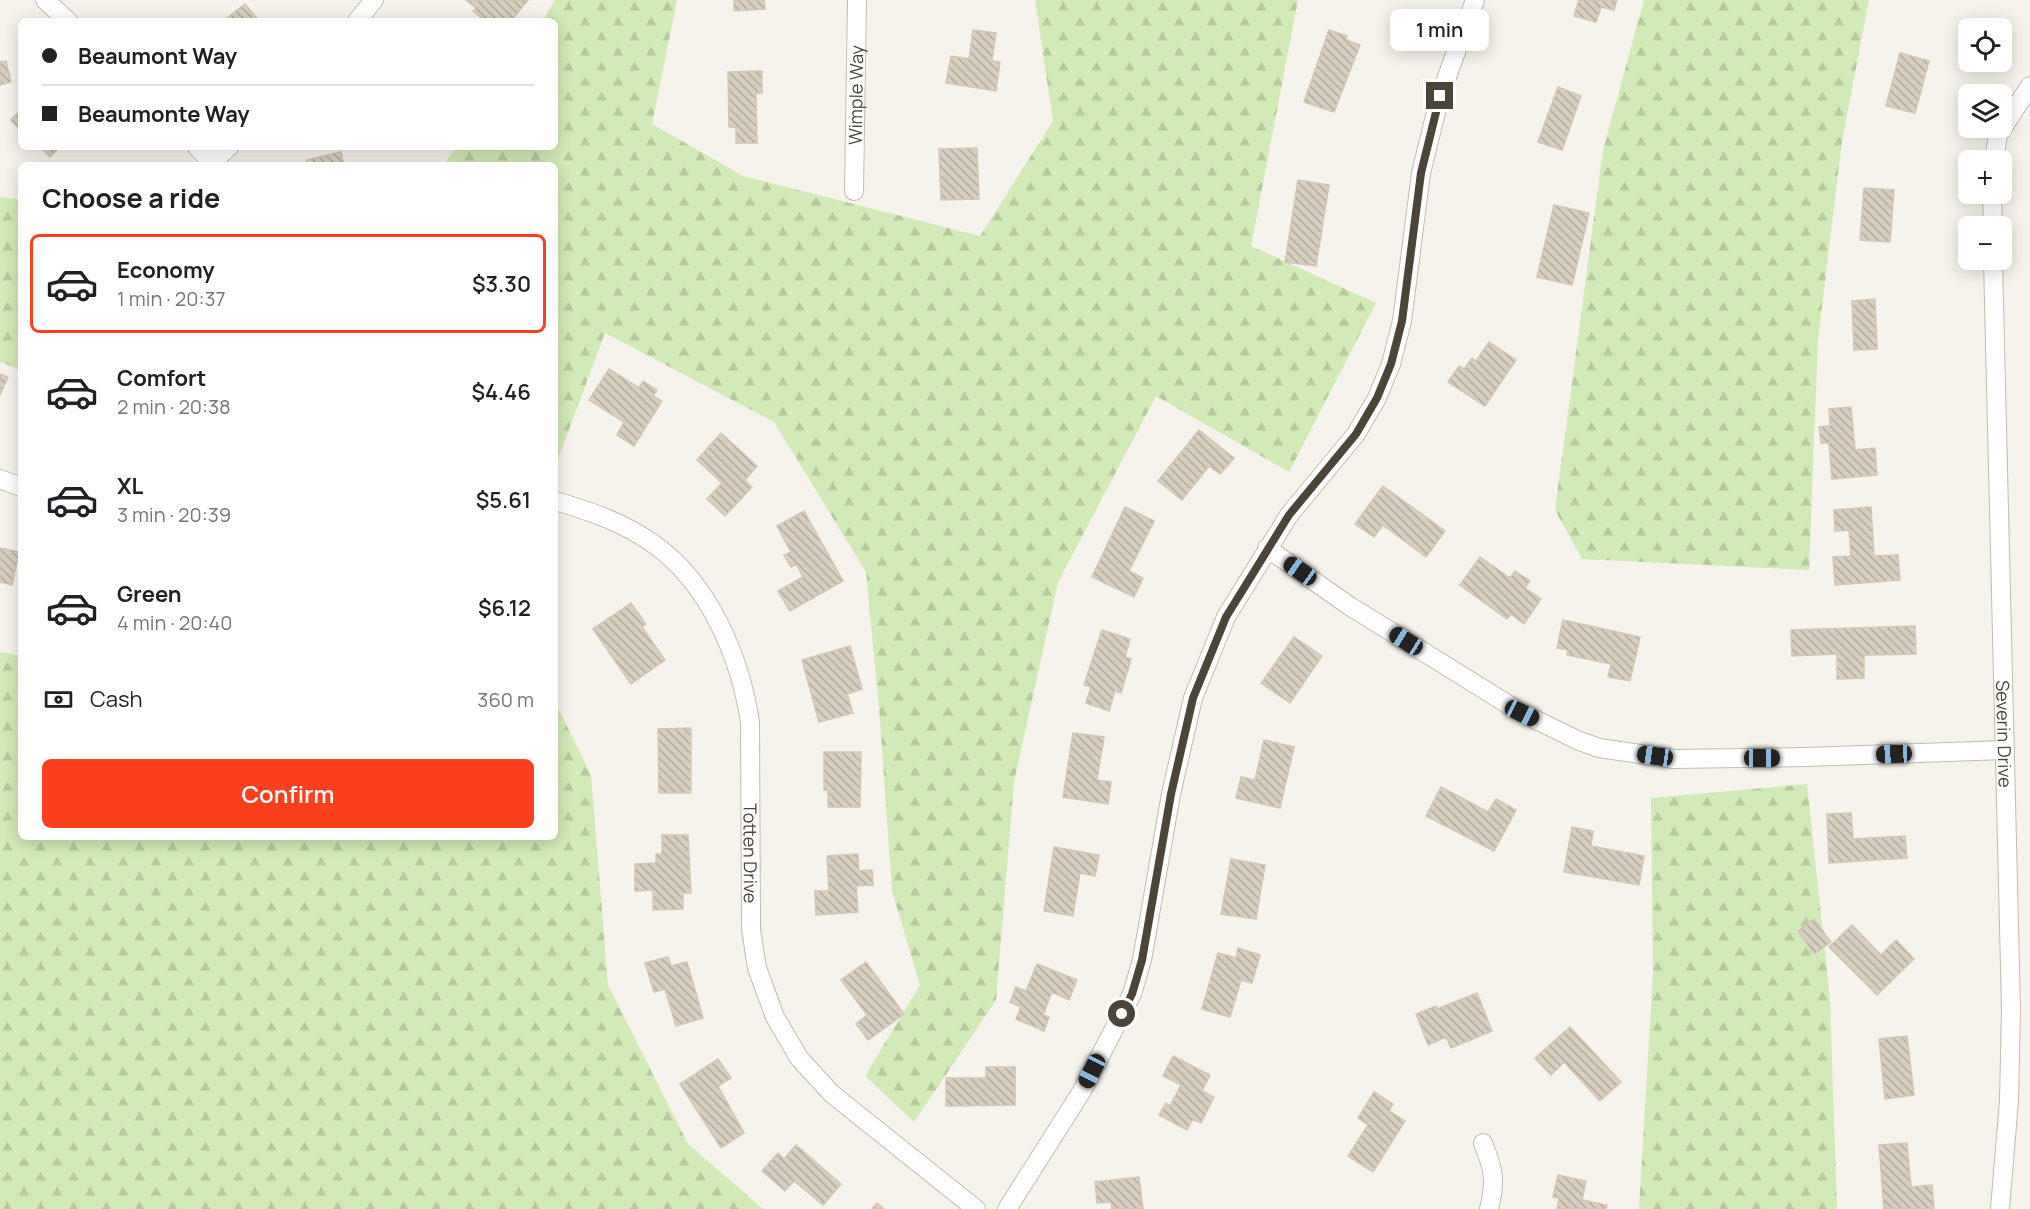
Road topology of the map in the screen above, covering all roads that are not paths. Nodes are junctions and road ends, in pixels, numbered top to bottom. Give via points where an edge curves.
1 (45, 0) edge
2 (374, 0) edge
3 (858, 0) edge
4 (1475, 0) edge
5 (65, 18) edge
6 (359, 18) edge
7 (2030, 86) edge
8 (200, 150) edge
9 (226, 150) edge
10 (1996, 150) edge
11 (211, 162) edge
12 (215, 162) edge
13 (854, 191) dead end
14 (1993, 270) edge
15 (0, 479) edge
16 (18, 486) edge
17 (558, 502) edge
18 (1267, 548) junction
19 (2005, 750) junction
20 (1484, 1143) dead end
21 (976, 1209) edge
22 (1007, 1209) edge
23 (1489, 1209) edge
24 (2000, 1209) edge

1 - 5 street
2 - 6 street
3 - 13 street, Wimple Way
4 - 18 street via 1440,96 1421,173 1402,321 1391,364 1356,434
7 - 10 street via 1998,135
8 - 11 street
9 - 12 street
14 - 19 street, Severin Drive
15 - 16 street
17 - 21 street, Totten Drive via 602,515 656,545 688,577 712,612 731,646 747,699 751,929 757,968 775,1017 799,1058 832,1094
18 - 19 street via 1348,605 1522,713 1599,748 1674,759
18 - 22 street via 1226,617 1193,698 1132,994 1082,1091
19 - 24 street, Severin Drive via 2011,1010 2009,1101
20 - 23 street via 1494,1169

